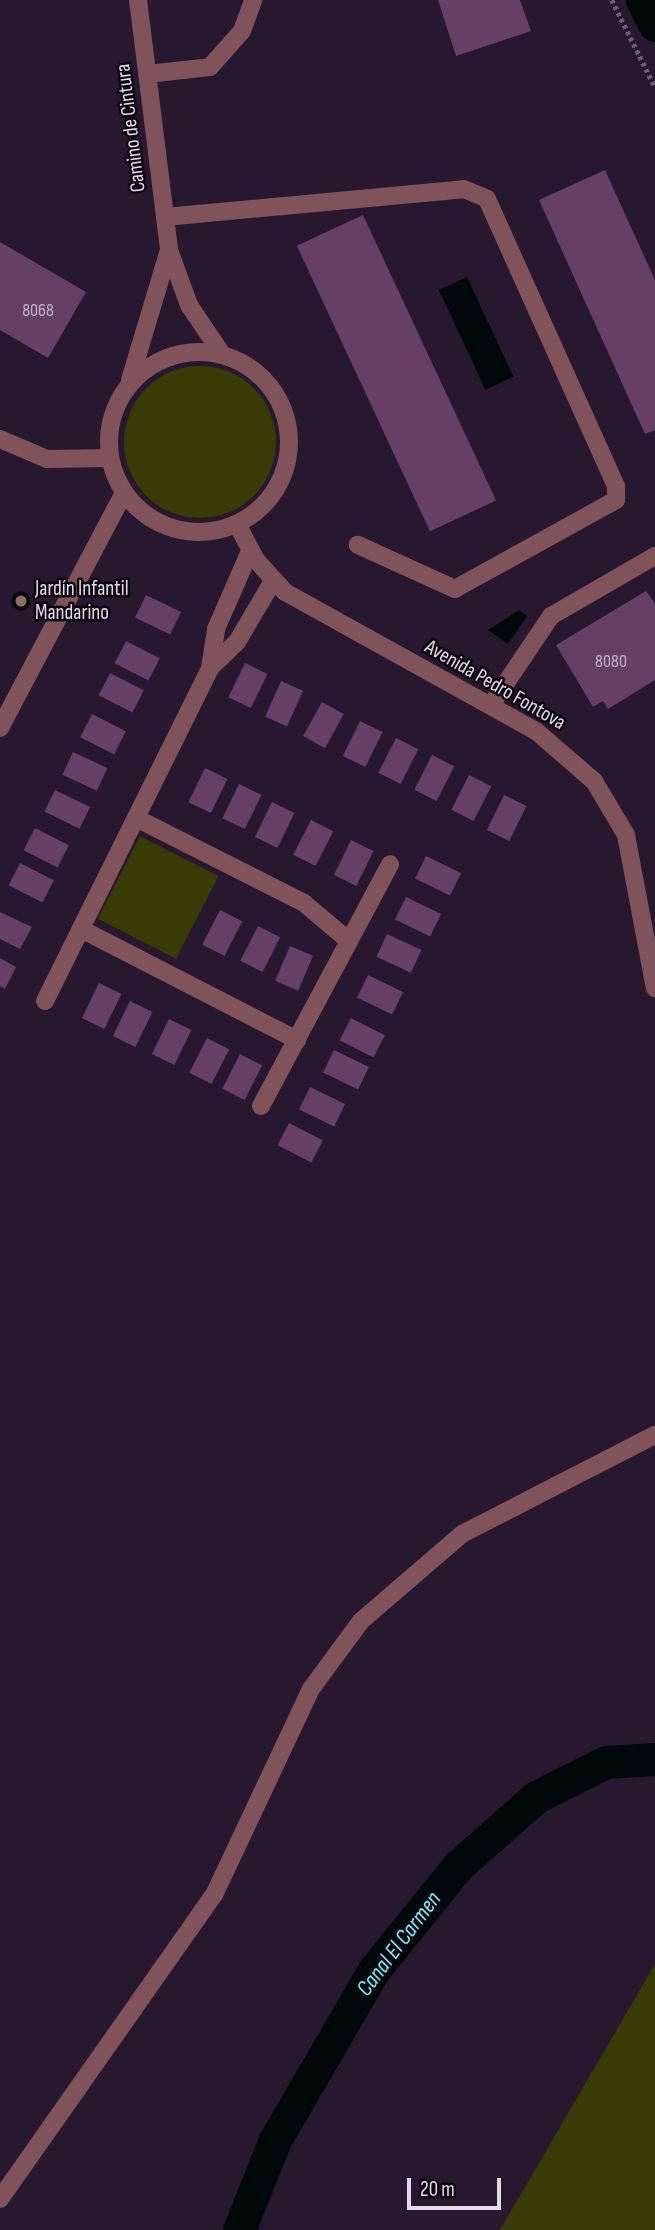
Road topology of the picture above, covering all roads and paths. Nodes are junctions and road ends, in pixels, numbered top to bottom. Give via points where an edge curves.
1 (138, 0) edge
2 (253, 0) edge
3 (612, 0) edge
4 (148, 74) junction
5 (655, 87) edge
6 (165, 217) junction
7 (169, 250) junction
8 (222, 354) junction
9 (127, 387) junction
10 (0, 439) edge
11 (110, 458) junction
12 (124, 493) junction
13 (237, 524) junction
14 (358, 545) dead end
15 (250, 551) junction
16 (655, 556) edge
17 (273, 581) junction
18 (210, 668) junction
19 (491, 705) junction
20 (0, 728) edge
21 (136, 818) junction
22 (390, 864) dead end
23 (81, 929) junction
24 (349, 941) junction
25 (655, 988) edge
26 (45, 1001) dead end
27 (297, 1040) junction
28 (261, 1106) dead end
29 (655, 1435) edge
30 (0, 2199) edge

1 - 4 street, Camino de Cintura
2 - 4 street via 242,31 210,67
3 - 5 path
4 - 6 street, Camino de Cintura
6 - 7 street, Camino de Cintura
6 - 14 street via 464,189 487,199 616,486 616,500 455,589
7 - 8 street, Camino de Cintura via 189,306
7 - 9 street, Camino de Cintura via 153,320
8 - 9 street via 180,353 142,372
8 - 13 street via 252,369 275,392 290,440 277,488
9 - 11 street via 111,421
10 - 11 street via 47,459
11 - 12 street
12 - 13 street via 140,511 183,532
12 - 20 street
13 - 15 street, Avenida Pedro Fontova
15 - 17 street, Avenida Pedro Fontova
15 - 18 street via 216,629
16 - 19 street via 551,616
17 - 18 street via 237,642
17 - 19 street, Avenida Pedro Fontova via 304,605
18 - 21 street
19 - 25 street, Avenida Pedro Fontova via 557,746 612,807 634,866
21 - 23 street
21 - 24 street via 304,903
22 - 24 street
23 - 26 street
23 - 27 street
24 - 27 street
27 - 28 street
29 - 30 street via 462,1534 361,1621 311,1689 214,1895

